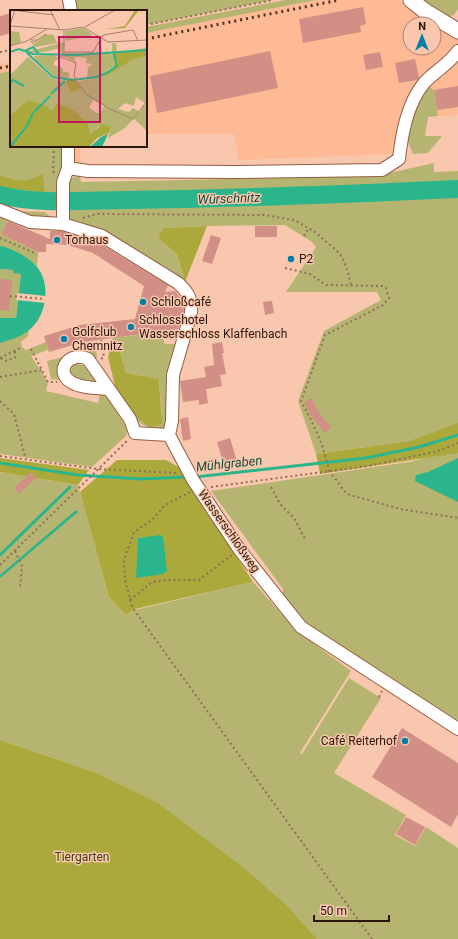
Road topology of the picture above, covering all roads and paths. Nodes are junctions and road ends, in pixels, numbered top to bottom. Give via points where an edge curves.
1 (69, 0) edge
2 (273, 0) edge
3 (411, 0) edge
4 (71, 10) edge
5 (147, 25) edge
6 (458, 31) edge
7 (10, 50) edge
8 (458, 51) edge
9 (0, 52) edge
10 (54, 147) edge
11 (68, 147) edge
12 (68, 168) junction
13 (63, 182) junction
14 (0, 210) edge
15 (66, 222) junction
16 (309, 228) junction
17 (304, 236) dead end
18 (0, 238) edge
19 (37, 254) dead end
20 (285, 268) dead end
21 (351, 286) junction
22 (10, 296) dead end
23 (45, 299) dead end
24 (81, 344) dead end
25 (22, 347) dead end
26 (31, 349) dead end
27 (15, 351) junction
28 (0, 358) edge
29 (91, 365) junction
30 (42, 370) junction
31 (0, 377) edge
32 (69, 381) junction
33 (108, 390) junction
34 (0, 401) edge
35 (135, 433) junction
36 (169, 435) junction
37 (458, 444) edge
38 (0, 456) edge
39 (26, 460) junction
40 (98, 469) junction
41 (329, 472) junction
42 (332, 475) dead end
43 (194, 481) junction
44 (271, 487) dead end
45 (458, 518) edge
46 (306, 539) dead end
47 (239, 549) junction
48 (15, 551) junction
49 (0, 565) edge
50 (20, 589) dead end
51 (130, 600) junction
52 (458, 729) edge
53 (372, 939) edge

1 - 4 street
2 - 5 path
3 - 6 main road
7 - 9 path
8 - 12 street via 424,84 409,110 399,159 382,170 142,172 80,171
10 - 13 path via 53,171
11 - 12 street
12 - 13 street
13 - 15 street
14 - 15 street via 30,222
15 - 16 path via 96,214 265,215 294,220
15 - 36 street via 102,236 187,291 192,303 191,313 173,375 172,421
16 - 17 path
16 - 21 path via 342,257
18 - 19 path
20 - 21 path via 310,274 326,285
21 - 41 path via 382,286 386,288 389,298 383,306 325,336 301,401 312,420 327,458
22 - 23 path
24 - 29 path via 101,340 104,357
25 - 27 path
26 - 30 path
27 - 28 path
27 - 28 path via 15,358 11,360 5,361
29 - 32 street via 88,359 82,356 68,359 64,370
29 - 33 street
30 - 31 path
30 - 32 path via 48,382
32 - 33 street
33 - 35 street via 130,419
34 - 39 path via 14,414
35 - 36 street
35 - 40 path
36 - 43 street, Wasserschloßweg
37 - 41 path via 438,451
38 - 39 path
39 - 40 path
40 - 43 path
40 - 48 path
41 - 43 path
42 - 45 path via 343,491 350,495 400,509
43 - 47 street, Wasserschloßweg
43 - 51 path via 164,505 152,520 134,532 124,560
44 - 46 path via 280,504 294,518
47 - 51 path via 199,580 152,582
47 - 52 street, Wasserschloßweg via 301,628
48 - 49 path
48 - 50 path via 22,566
51 - 53 path via 136,613

